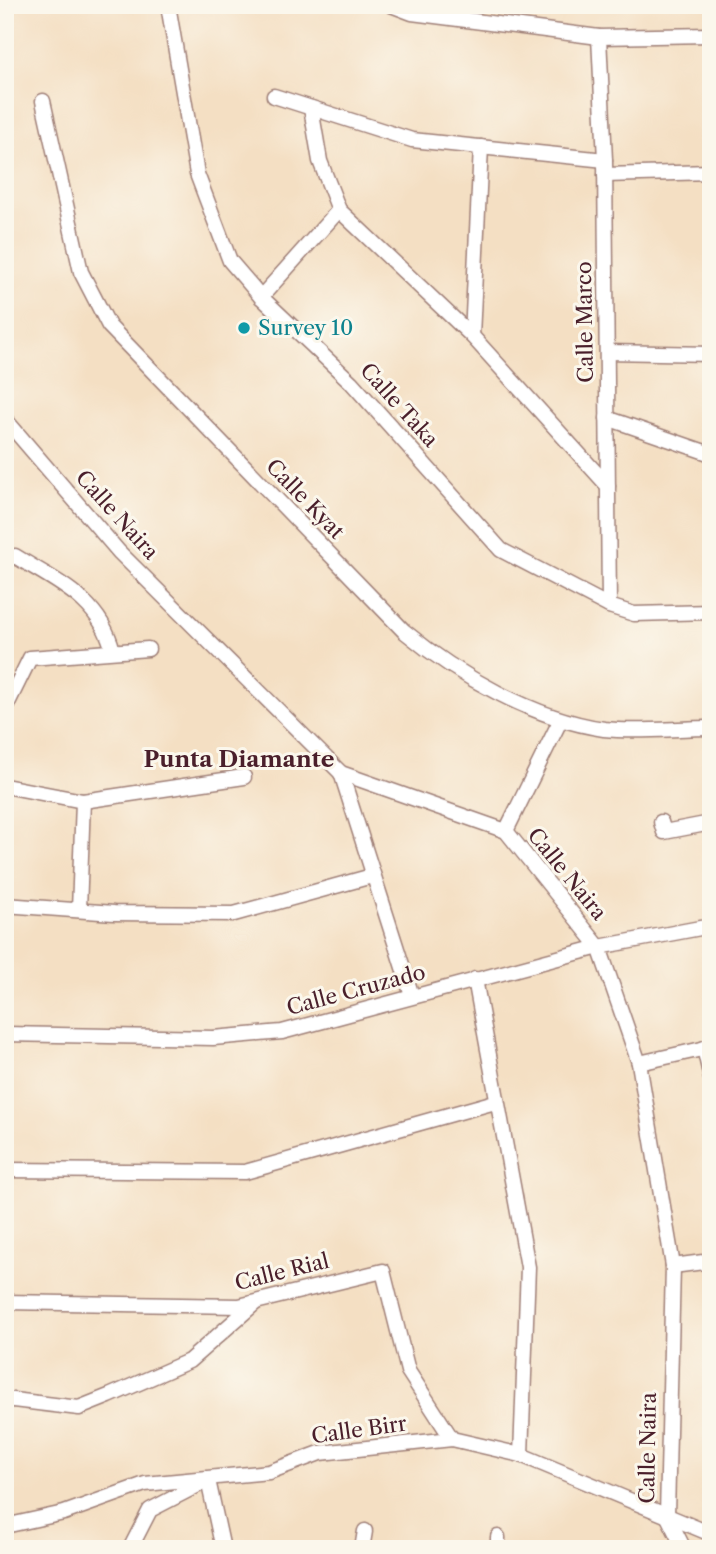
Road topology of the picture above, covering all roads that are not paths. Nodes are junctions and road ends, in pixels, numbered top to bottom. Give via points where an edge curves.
1 (168, 5) edge
2 (391, 5) edge
3 (711, 35) edge
4 (599, 37) junction
5 (274, 96) dead end
6 (43, 102) dead end
7 (311, 108) junction
8 (481, 147) junction
9 (605, 167) junction
10 (711, 172) edge
11 (339, 210) junction
12 (261, 298) junction
13 (472, 336) junction
14 (607, 352) junction
15 (711, 354) edge
16 (607, 418) junction
17 (5, 419) edge
18 (711, 454) edge
19 (608, 486) junction
20 (5, 560) edge
21 (609, 606) junction
22 (711, 611) edge
23 (148, 649) dead end
24 (113, 651) junction
25 (5, 709) edge
26 (560, 720) junction
27 (711, 728) edge
28 (341, 773) junction
29 (244, 777) dead end
30 (5, 786) edge
31 (83, 801) junction
32 (662, 822) dead end
33 (711, 823) edge
34 (506, 831) junction
35 (372, 876) junction
36 (5, 905) edge
37 (79, 910) junction
38 (711, 926) edge
39 (599, 947) junction
40 (475, 979) junction
41 (412, 996) junction
42 (5, 1034) edge
43 (707, 1048) edge
44 (639, 1063) junction
45 (711, 1078) edge
46 (495, 1102) junction
47 (5, 1170) edge
48 (711, 1261) edge
49 (673, 1266) junction
50 (5, 1302) edge
51 (256, 1302) junction
52 (5, 1399) edge
53 (452, 1439) junction
54 (521, 1455) junction
55 (208, 1480) junction
56 (667, 1515) junction
57 (5, 1526) edge
58 (365, 1531) dead end
59 (711, 1534) edge
60 (130, 1549) edge
61 (223, 1549) edge
62 (362, 1549) edge
63 (684, 1549) edge

1 - 12 street, Calle Taka via 197,174 230,261
2 - 4 street via 412,13
3 - 4 street
4 - 9 street, Calle Marco
5 - 7 street
6 - 26 street, Calle Kyat via 81,272 109,326 404,631 441,662
7 - 8 street via 412,140
7 - 11 street via 320,161
8 - 9 street
8 - 13 street
9 - 10 street
9 - 14 street, Calle Marco
11 - 12 street
11 - 13 street
12 - 21 street, Calle Taka via 351,382 501,550
13 - 19 street
14 - 15 street
14 - 16 street, Calle Marco
16 - 18 street
16 - 19 street, Calle Marco
17 - 28 street, Calle Naira via 119,552
19 - 21 street, Calle Marco
20 - 24 street via 15,556 81,597 108,628
21 - 22 street, Calle Taka via 634,614
23 - 24 street
24 - 25 street via 30,658
26 - 27 street, Calle Kyat via 606,729
26 - 34 street
28 - 34 street, Calle Naira
28 - 35 street
29 - 31 street
30 - 31 street
31 - 37 street
32 - 33 street via 664,832
34 - 39 street, Calle Naira
35 - 37 street via 234,914
35 - 41 street
36 - 37 street
38 - 39 street, Calle Cruzado
39 - 40 street, Calle Cruzado
39 - 44 street, Calle Naira
40 - 41 street, Calle Cruzado
40 - 46 street
41 - 42 street, Calle Cruzado via 282,1032 213,1038
43 - 44 street
43 - 45 street
44 - 49 street, Calle Naira
46 - 47 street via 245,1172
46 - 54 street via 528,1268
48 - 49 street
49 - 56 street, Calle Naira
50 - 51 street, Calle Rial via 239,1306
51 - 52 street via 189,1361 79,1408
51 - 53 street, Calle Rial via 383,1270 408,1371
53 - 54 street, Calle Birr
53 - 55 street, Calle Birr via 320,1453 269,1472
54 - 56 street, Calle Birr
55 - 57 street, Calle Birr via 145,1485 64,1513
55 - 60 street via 150,1510
55 - 61 street
56 - 59 street, Calle Birr
56 - 63 street, Calle Naira
58 - 62 street

